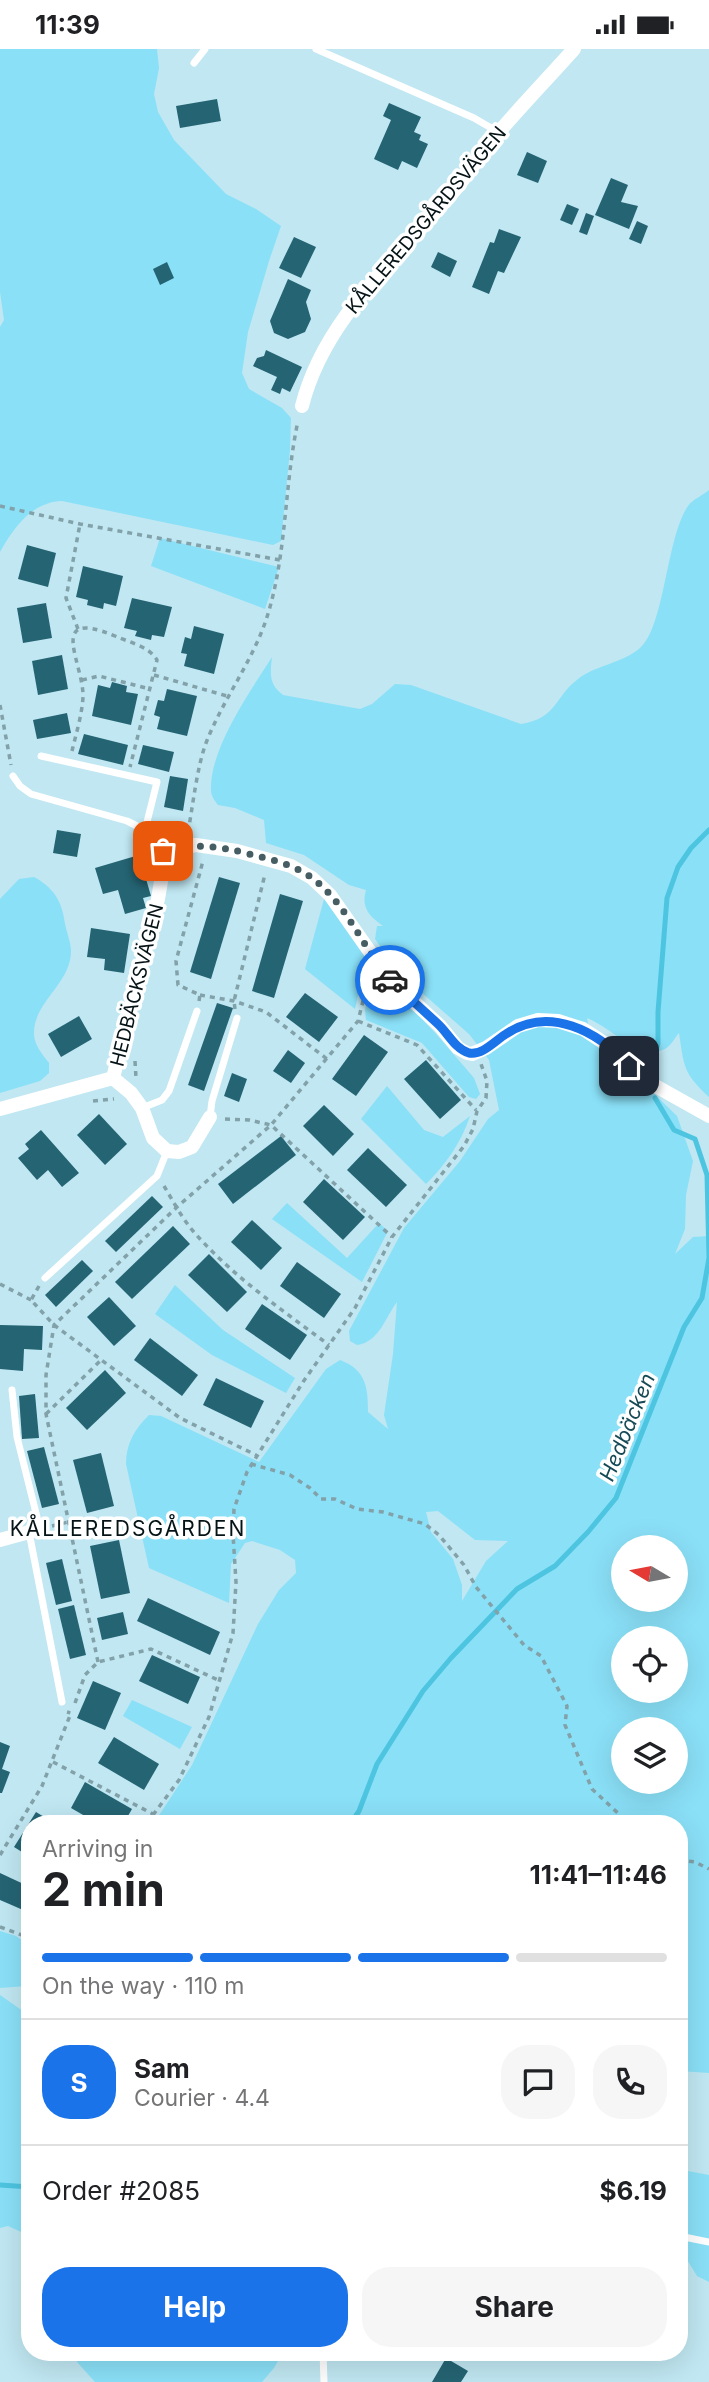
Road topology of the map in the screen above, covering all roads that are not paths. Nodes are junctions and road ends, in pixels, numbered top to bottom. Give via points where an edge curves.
1 (205, 49) edge
2 (316, 49) edge
3 (574, 49) edge
4 (194, 63) dead end
5 (499, 133) junction
6 (302, 406) road end
7 (41, 756) dead end
8 (13, 776) road end
9 (145, 830) junction
10 (163, 851) junction
11 (197, 1011) road end
12 (237, 1018) road end
13 (113, 1078) junction
14 (142, 1108) junction
15 (0, 1109) edge
16 (709, 1116) edge
17 (210, 1117) joint
18 (167, 1150) junction
19 (45, 1278) road end
20 (12, 1389) dead end
21 (34, 1530) junction
22 (0, 1540) edge
23 (62, 1702) road end
24 (688, 2238) edge
25 (709, 2242) edge
26 (323, 2361) edge
27 (324, 2382) edge

1 - 4 lane
2 - 5 lane
3 - 5 street, KÅLLEREDSGÅRDSVÄGEN
5 - 6 street, KÅLLEREDSGÅRDSVÄGEN via 346,313 324,351
7 - 9 lane via 156,782
8 - 9 lane via 31,794
9 - 10 lane
10 - 13 street, HEDBÄCKSVÄGEN via 158,899
10 - 16 street via 207,846 291,866 312,878 330,895 389,979 467,1053 477,1053 518,1026 558,1021 615,1050 643,1079
11 - 14 lane via 169,1091 162,1100
12 - 17 lane
13 - 14 street, HEDBÄCKSVÄGEN
13 - 15 street, HEDBÄCKSVÄGEN
14 - 18 street, HEDBÄCKSVÄGEN via 153,1138
17 - 18 street via 192,1147
18 - 19 lane via 157,1176
20 - 21 lane
21 - 22 street
21 - 23 lane
24 - 25 lane
26 - 27 lane

